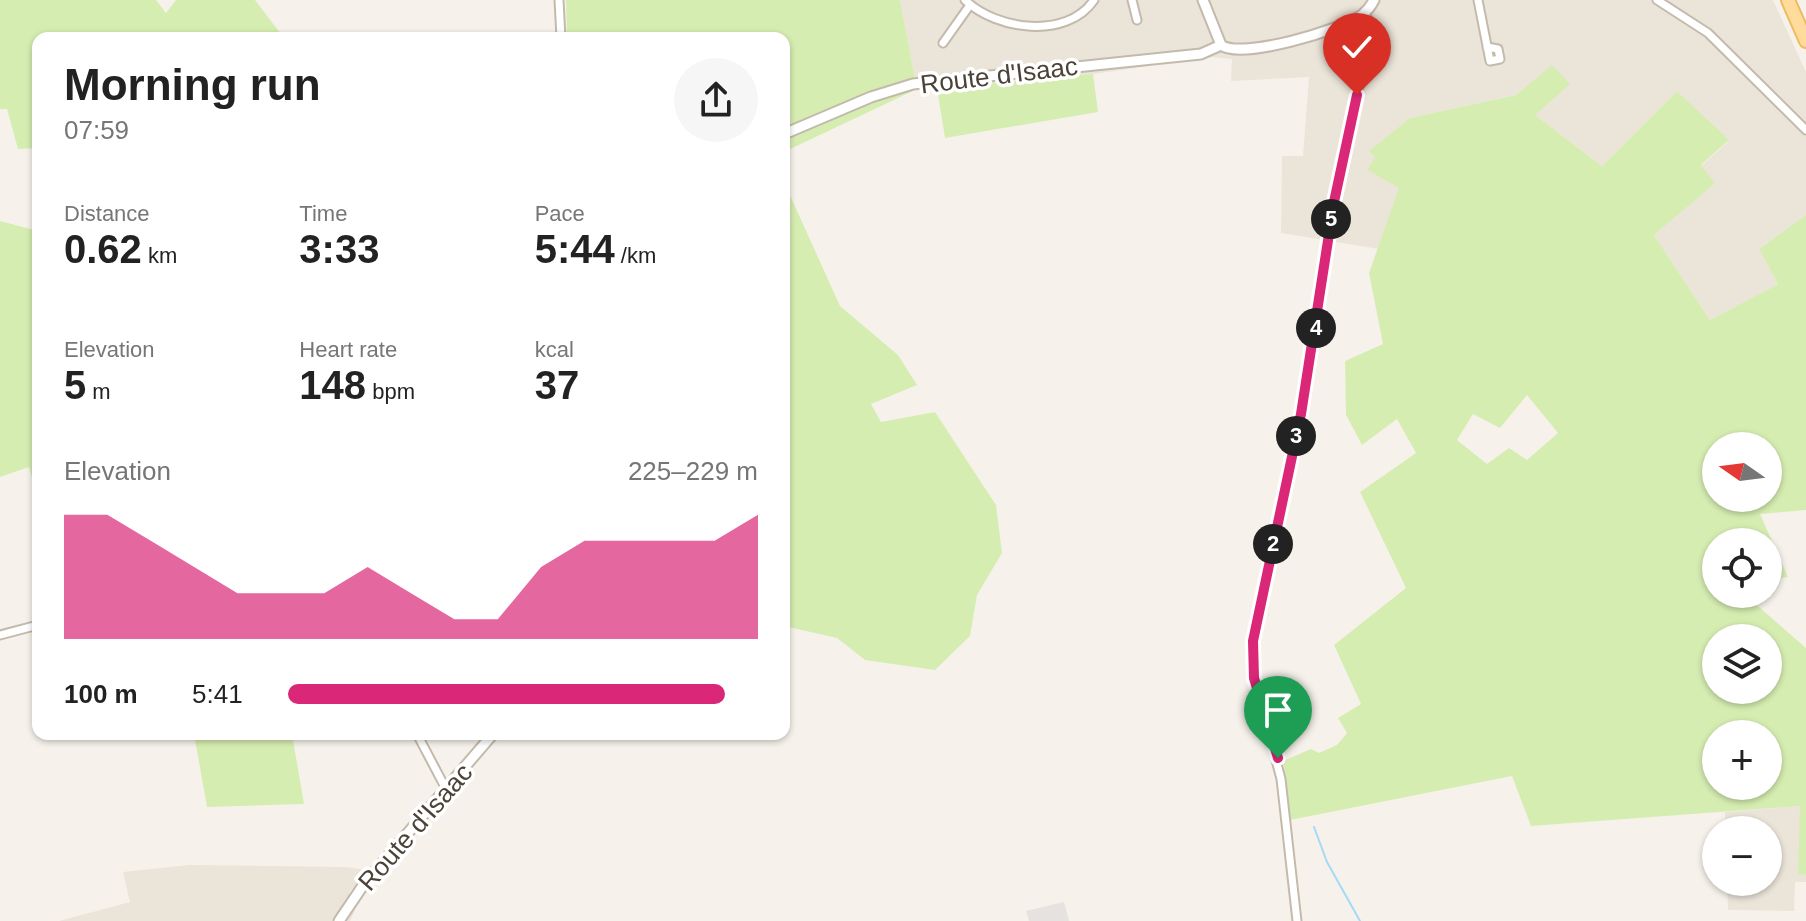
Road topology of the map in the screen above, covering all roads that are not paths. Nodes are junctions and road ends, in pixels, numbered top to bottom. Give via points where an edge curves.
1 (559, 0) edge
2 (1094, 0) edge
3 (1132, 0) edge
4 (1203, 0) edge
5 (1374, 0) edge
6 (1478, 0) edge
7 (1657, 0) edge
8 (1788, 0) edge
9 (968, 3) edge
10 (1364, 14) junction
11 (1137, 20) dead end
12 (561, 32) edge
13 (1806, 41) edge
14 (943, 43) dead end
15 (1221, 45) junction
16 (1487, 47) dead end
17 (1806, 130) edge
18 (790, 131) edge
19 (32, 627) edge
20 (0, 635) edge
21 (420, 740) edge
22 (488, 740) edge
23 (446, 789) junction
24 (339, 921) edge
25 (1297, 921) edge

1 - 12 street
2 - 9 street via 1069,20 1032,26 1000,21
3 - 11 street
4 - 15 street
5 - 10 street
6 - 16 street
7 - 17 street via 1708,33
8 - 13 main road
9 - 14 street
10 - 15 street, Route d'Isaac via 1273,44 1240,51
10 - 25 street via 1370,35 1252,654 1281,779
15 - 18 street, Route d'Isaac via 1201,54 913,84
19 - 20 street
21 - 23 street
22 - 23 street, Route d'Isaac
23 - 24 street, Route d'Isaac

